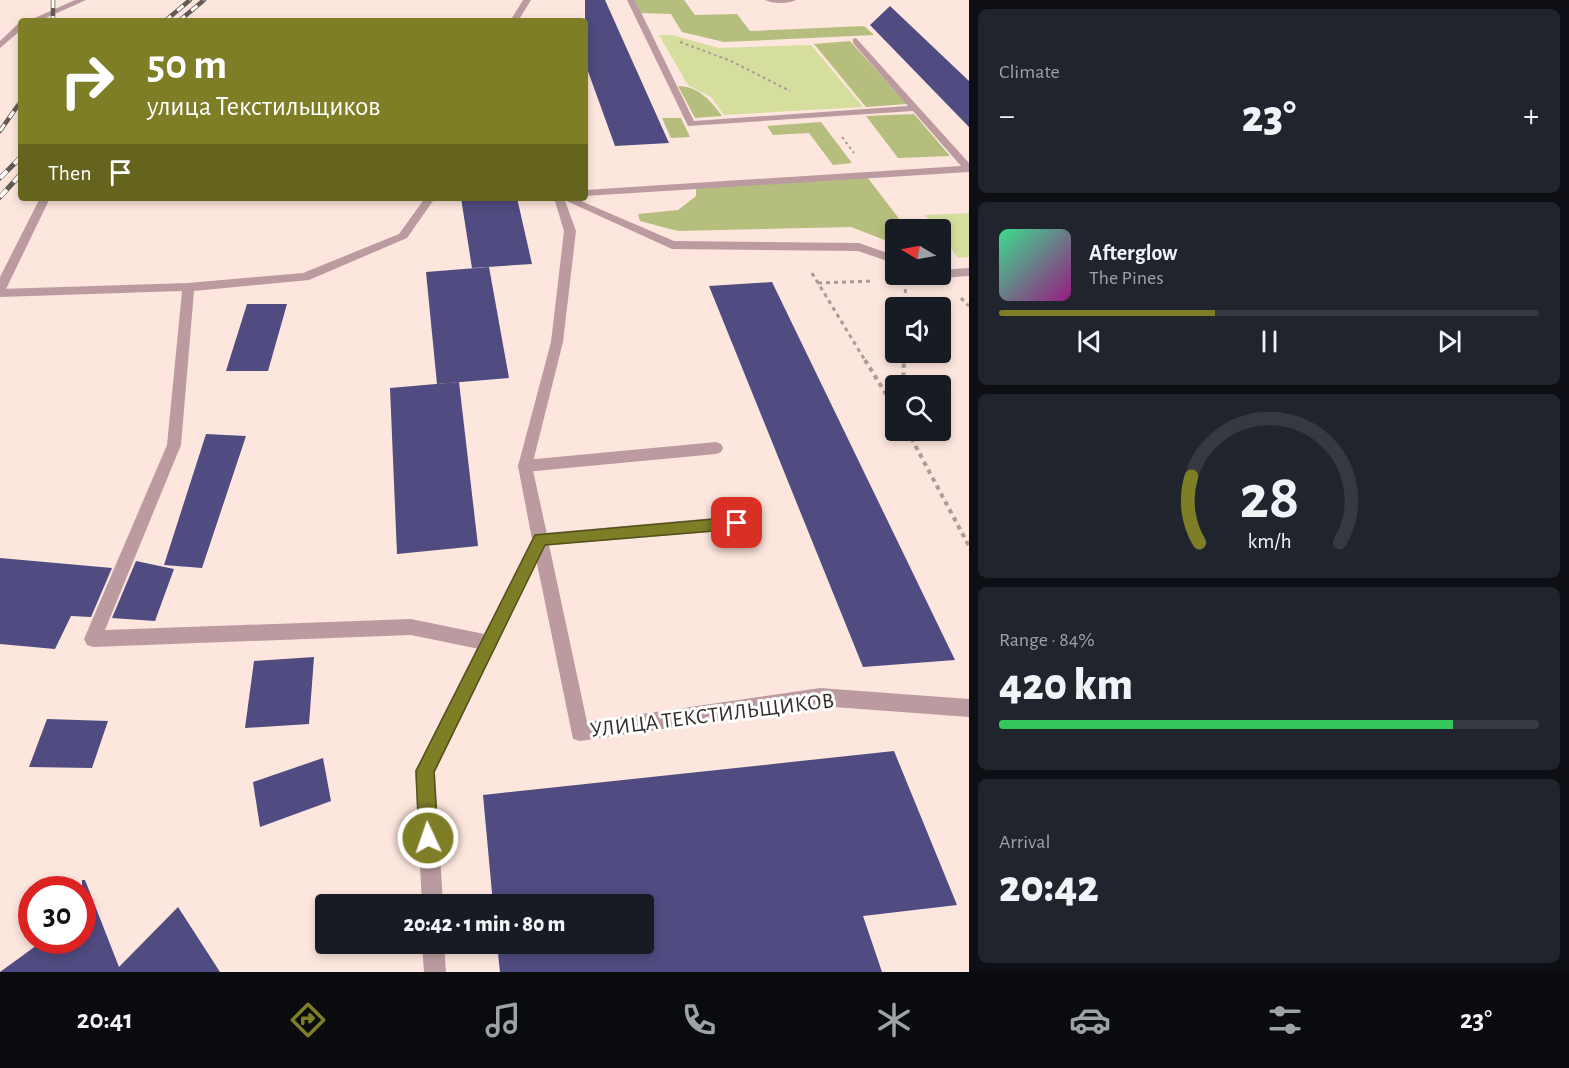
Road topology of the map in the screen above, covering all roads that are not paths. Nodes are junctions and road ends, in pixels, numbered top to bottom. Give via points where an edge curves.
1 (82, 0) edge
2 (527, 0) edge
3 (631, 0) edge
4 (769, 0) edge
5 (792, 0) edge
6 (39, 18) edge
7 (516, 18) edge
8 (18, 29) edge
9 (856, 41) dead end
10 (0, 45) edge
11 (916, 108) junction
12 (969, 169) edge
13 (588, 193) edge
14 (44, 201) edge
15 (428, 201) edge
16 (560, 201) edge
17 (572, 201) edge
18 (885, 256) edge
19 (969, 272) edge
20 (951, 273) edge
21 (188, 287) junction
22 (0, 291) edge
23 (716, 448) dead end
24 (525, 466) junction
25 (737, 523) dead end
26 (540, 539) junction
27 (489, 643) junction
28 (969, 708) edge
29 (431, 894) edge
30 (434, 954) edge
31 (435, 972) edge

1 - 6 street
2 - 7 street
3 - 11 street via 691,124
4 - 5 street
8 - 10 street
9 - 11 street
11 - 12 street
12 - 13 street
14 - 22 street
15 - 21 street via 403,237 305,277
16 - 24 street, УЛИЦА ТЕКСТИЛЬЩИКОВ via 570,231 557,342
17 - 18 street via 672,245 859,247
19 - 20 street
21 - 22 street
21 - 27 street via 174,445 93,639 411,627
23 - 24 street
24 - 26 street, УЛИЦА ТЕКСТИЛЬЩИКОВ
25 - 26 street
26 - 27 street
26 - 28 street, УЛИЦА ТЕКСТИЛЬЩИКОВ via 580,732 820,697
27 - 29 street via 425,771
30 - 31 street

